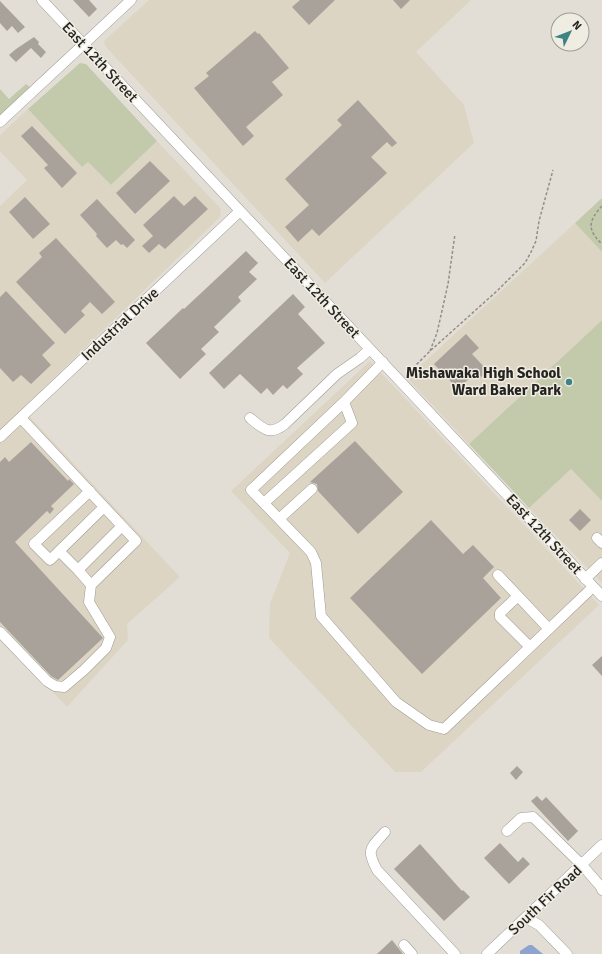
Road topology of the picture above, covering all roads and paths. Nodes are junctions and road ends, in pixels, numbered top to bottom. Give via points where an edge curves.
1 (42, 0) edge
2 (131, 0) edge
3 (84, 45) junction
4 (0, 122) edge
5 (553, 170) dead end
6 (602, 206) edge
7 (240, 211) junction
8 (455, 234) dead end
9 (602, 244) edge
10 (370, 349) junction
11 (430, 351) junction
12 (383, 362) junction
13 (401, 381) junction
14 (344, 402) junction
15 (21, 418) junction
16 (250, 418) dead end
17 (0, 437) edge
18 (312, 490) dead end
19 (90, 491) junction
20 (264, 503) junction
21 (104, 507) junction
22 (279, 519) junction
23 (122, 526) junction
24 (59, 551) junction
25 (602, 563) edge
26 (78, 570) junction
27 (498, 575) dead end
28 (585, 578) junction
29 (91, 585) junction
30 (593, 587) junction
31 (518, 596) junction
32 (602, 596) edge
33 (549, 629) junction
34 (0, 632) edge
35 (530, 647) junction
36 (507, 831) dead end
37 (385, 832) dead end
38 (602, 845) edge
39 (582, 864) junction
40 (602, 887) edge
41 (602, 890) edge
42 (526, 918) junction
43 (404, 946) dead end
44 (412, 954) edge
45 (455, 954) edge
46 (487, 954) edge
47 (567, 954) edge

1 - 3 street, East 12th Street
2 - 3 street
3 - 4 street
3 - 7 street, East 12th Street
5 - 11 path via 536,241 525,262 497,291
6 - 9 path via 590,223 592,232
7 - 10 street, East 12th Street
7 - 15 street, Industrial Drive
8 - 11 path via 448,284 437,333
10 - 12 street, East 12th Street
10 - 16 street via 337,374 279,429 267,430
11 - 13 path
12 - 13 street, East 12th Street
12 - 14 street
13 - 28 street, East 12th Street
14 - 20 street via 352,423
14 - 20 street via 251,490
15 - 17 street, Industrial Drive
15 - 19 street
18 - 22 street
19 - 21 street
19 - 24 street via 34,544 50,560
20 - 22 street
21 - 23 street
21 - 24 street
22 - 35 street via 310,552 316,563 320,616 396,702 429,725 444,729
23 - 26 street
23 - 29 street via 136,541
24 - 26 street
25 - 28 street
26 - 29 street
27 - 31 street
28 - 30 street, East 12th Street
29 - 34 street via 89,602 110,638 106,648 64,688 47,682
30 - 32 street, East 12th Street
30 - 33 street
31 - 33 street
31 - 35 street via 500,613 500,616
33 - 35 street
36 - 39 street via 521,818 533,817
37 - 45 street via 371,848 370,857 377,870
38 - 39 street, South Fir Road
39 - 40 street
39 - 42 street, South Fir Road
40 - 41 street
42 - 46 street, South Fir Road
42 - 47 street via 539,925
43 - 44 street

